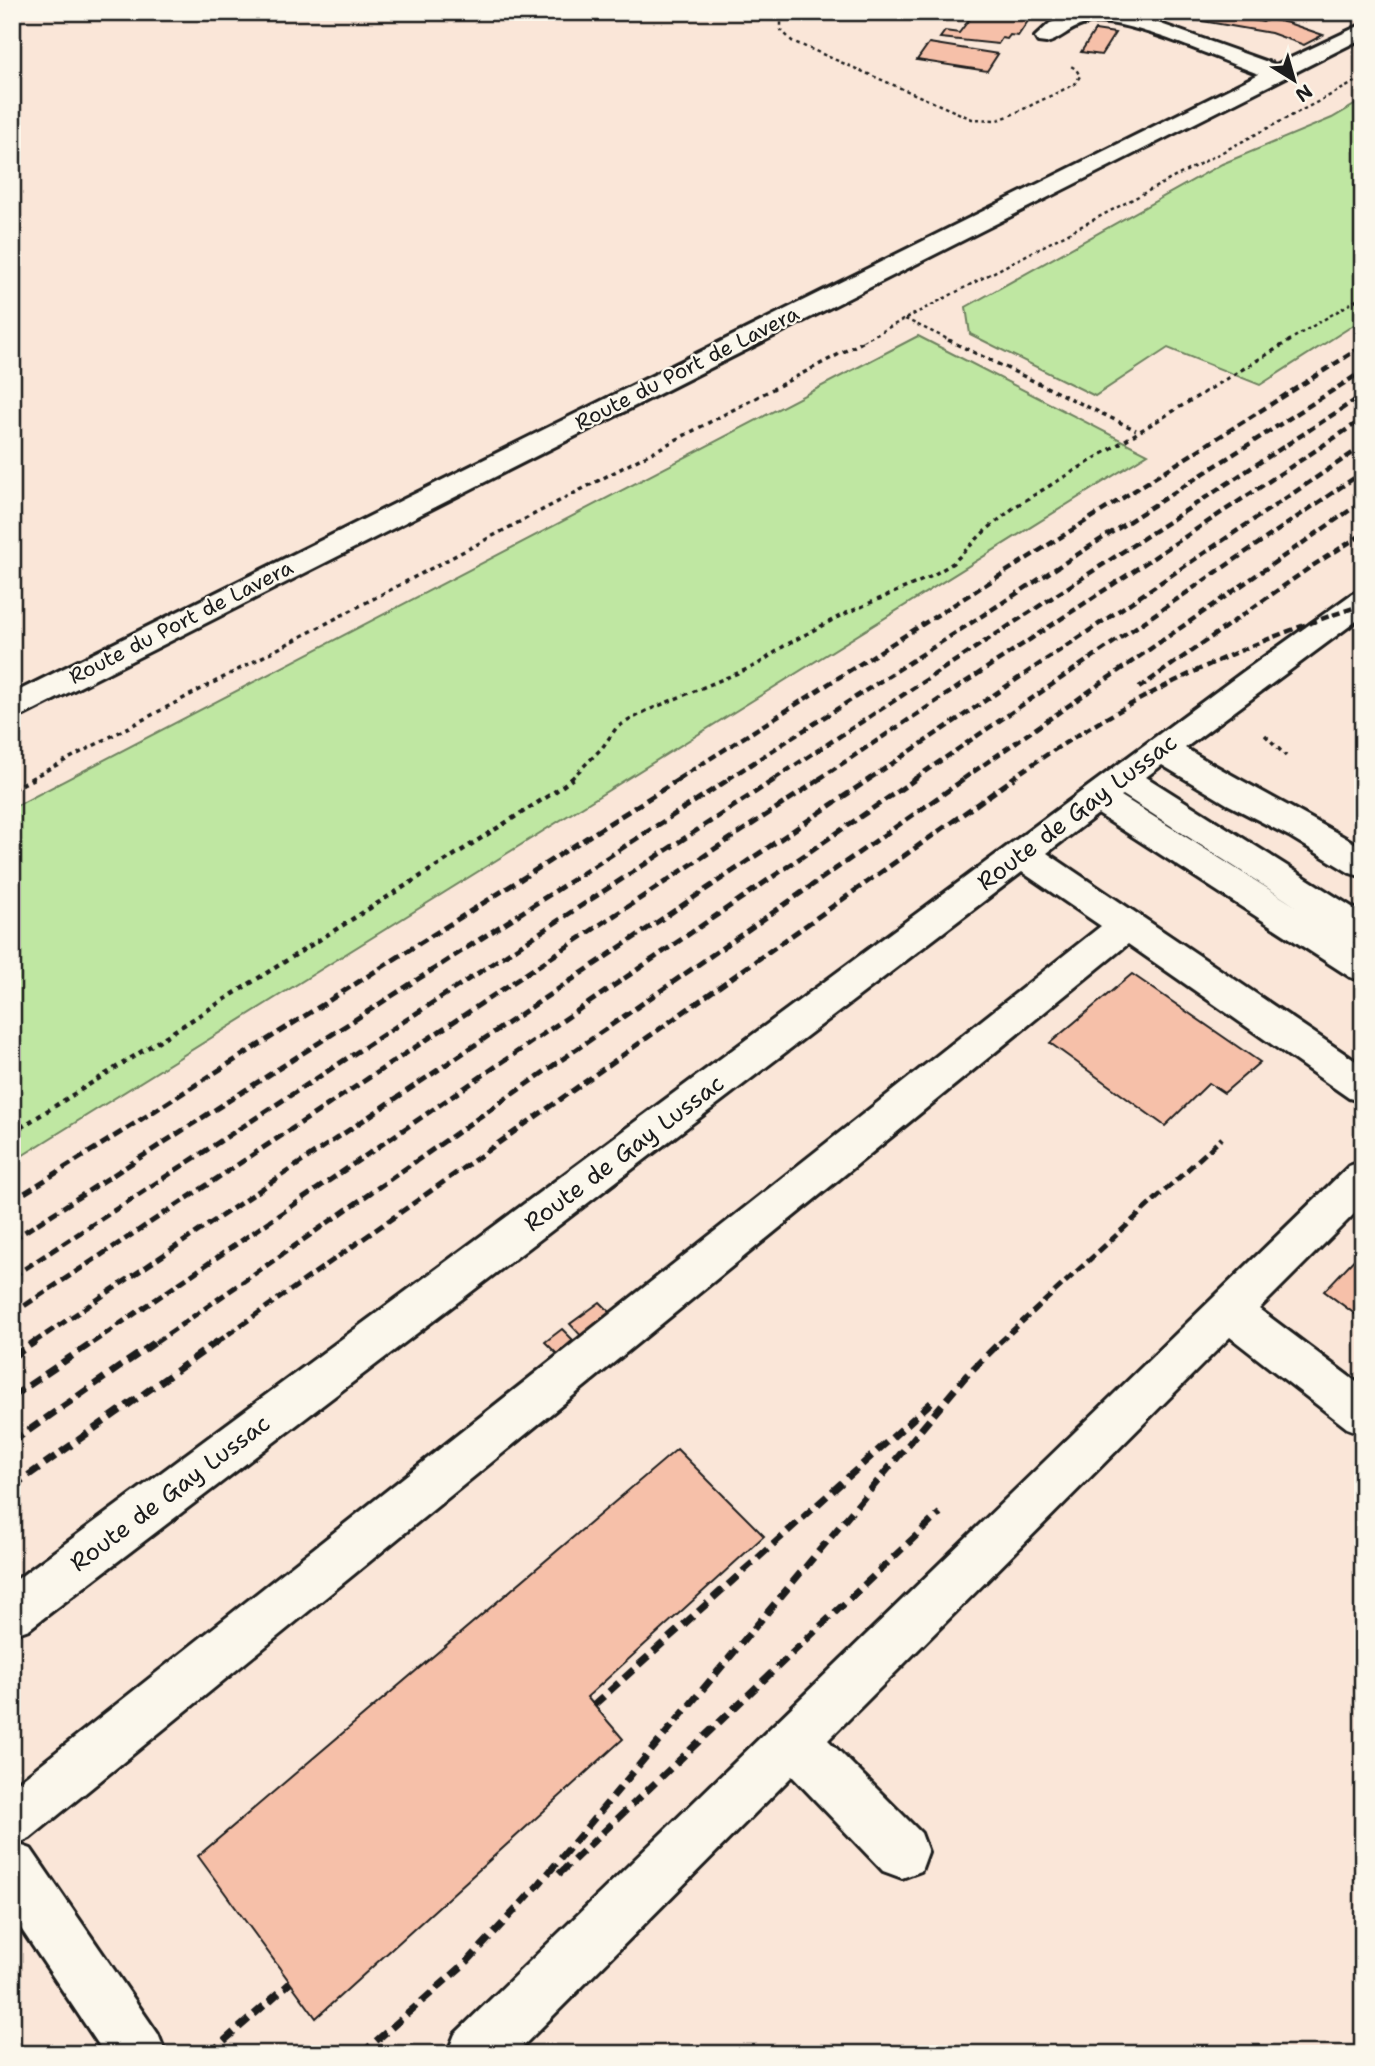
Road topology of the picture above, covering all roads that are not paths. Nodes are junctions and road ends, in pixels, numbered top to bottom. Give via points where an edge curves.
1 (1363, 30) edge
2 (1046, 37) dead end
3 (1277, 73) junction
4 (1363, 601) edge
5 (12, 706) edge
6 (1161, 749) junction
7 (1110, 788) junction
8 (1239, 796) junction
9 (1022, 854) junction
10 (1363, 864) edge
11 (1363, 881) edge
12 (1127, 925) junction
13 (1363, 932) edge
14 (1363, 967) edge
15 (1363, 1087) edge
16 (1363, 1178) edge
17 (1228, 1310) junction
18 (1363, 1414) edge
19 (12, 1612) edge
20 (792, 1740) junction
21 (12, 1820) edge
22 (902, 1852) dead end
23 (12, 1868) edge
24 (138, 2054) edge
25 (475, 2054) edge

1 - 3 street, Route du Port de Lavera
2 - 3 street via 1072,21 1123,17
3 - 5 street, Route du Port de Lavera
4 - 6 street, Route de Gay Lussac
6 - 7 street, Route de Gay Lussac
6 - 8 street
7 - 9 street, Route de Gay Lussac
7 - 13 street
7 - 14 street
8 - 10 street
8 - 11 street via 1301,848 1333,869
9 - 12 street
9 - 19 street, Route de Gay Lussac
12 - 15 street
12 - 21 street
16 - 17 street
17 - 18 street
17 - 20 street
20 - 22 street
20 - 25 street
23 - 24 street

